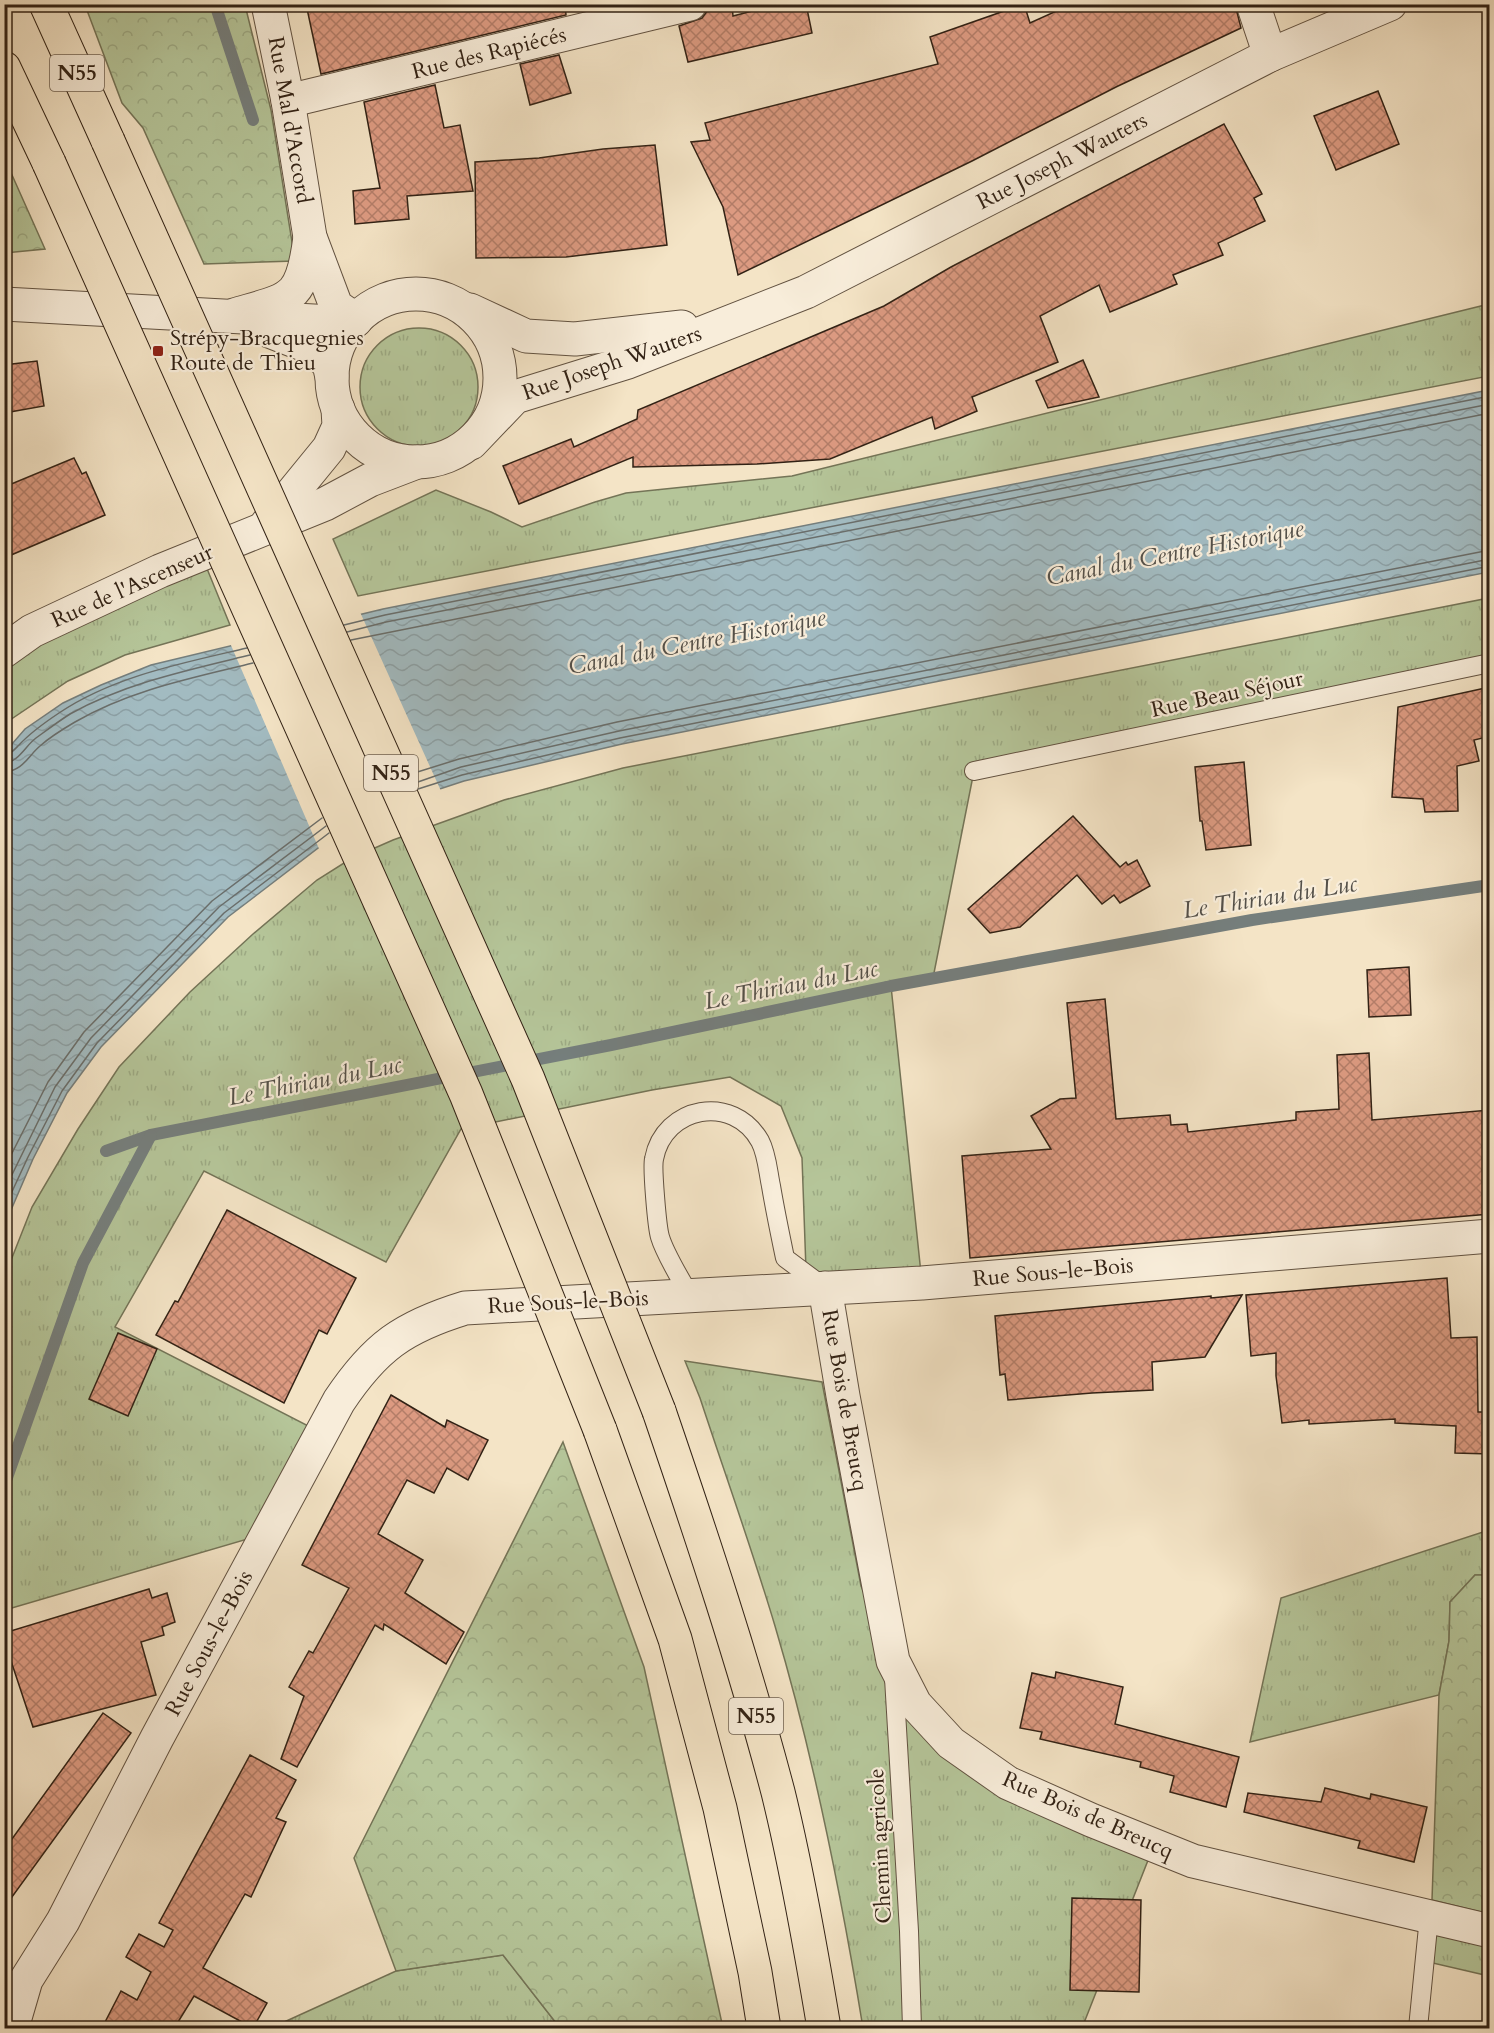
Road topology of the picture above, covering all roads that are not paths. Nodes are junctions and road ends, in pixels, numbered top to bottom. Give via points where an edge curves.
1 (46, 4) edge
2 (268, 4) edge
3 (690, 4) edge
4 (1253, 4) edge
5 (1390, 4) edge
6 (1270, 55) junction
7 (4, 68) edge
8 (288, 102) junction
9 (310, 237) junction
10 (4, 304) edge
11 (463, 307) junction
12 (231, 316) junction
13 (359, 317) junction
14 (735, 319) junction
15 (332, 377) junction
16 (338, 409) junction
17 (471, 442) junction
18 (417, 462) junction
19 (264, 528) junction
20 (4, 651) edge
21 (1490, 663) edge
22 (974, 771) dead end
23 (1490, 1236) edge
24 (825, 1288) junction
25 (689, 1294) junction
26 (893, 1661) junction
27 (1429, 1917) junction
28 (1490, 1930) edge
29 (15, 1976) edge
30 (12, 2028) edge
31 (764, 2028) edge
32 (824, 2028) edge
33 (912, 2028) edge
34 (1418, 2028) edge

1 - 32 highway, N55, bridge via 528,1078 660,1411 729,1620 778,1794
2 - 8 street, Rue Mal d'Accord
3 - 8 street, Rue des Rapiécés
4 - 6 street
5 - 6 street, Rue Joseph Wauters
6 - 14 street, Rue Joseph Wauters via 806,292
7 - 31 highway, N55, bridge via 466,1094 600,1430 675,1639 720,1808
8 - 9 street, Rue Mal d'Accord
9 - 12 street, Rue Mal d'Accord via 306,268 298,287 283,301
9 - 13 street, Rue Mal d'Accord via 350,295
10 - 12 street
11 - 13 street via 441,297 417,293 393,297
11 - 14 street, Rue Joseph Wauters via 526,336 575,339
11 - 17 street via 482,325 495,348 501,373 495,407 488,423
12 - 13 street
12 - 15 street via 310,347 330,364
13 - 15 street via 338,346
14 - 17 street, Rue Joseph Wauters via 628,362 515,397
15 - 16 street
16 - 18 street via 351,431 369,448 392,459
16 - 19 street, Rue de l'Ascenseur via 339,426 329,448
17 - 18 street via 437,460
18 - 19 street, Rue de l'Ascenseur
19 - 20 street, Rue de l'Ascenseur via 159,571 43,626
21 - 22 lane, Rue Beau Séjour
23 - 24 street, Rue Sous-le-Bois
24 - 25 street, Rue Sous-le-Bois
24 - 25 lane via 785,1258 760,1142 749,1126 716,1111 681,1118 667,1129 657,1144 653,1162 660,1237
24 - 26 street, Rue Bois de Breucq
25 - 29 street, Rue Sous-le-Bois via 465,1308 433,1317 385,1345 339,1401 63,1921
26 - 27 street, Rue Bois de Breucq via 915,1704 951,1743 1008,1783 1193,1861
26 - 33 lane, Chemin agricole
27 - 28 street, Rue Bois de Breucq
27 - 34 lane
29 - 30 street, Rue Sous-le-Bois

